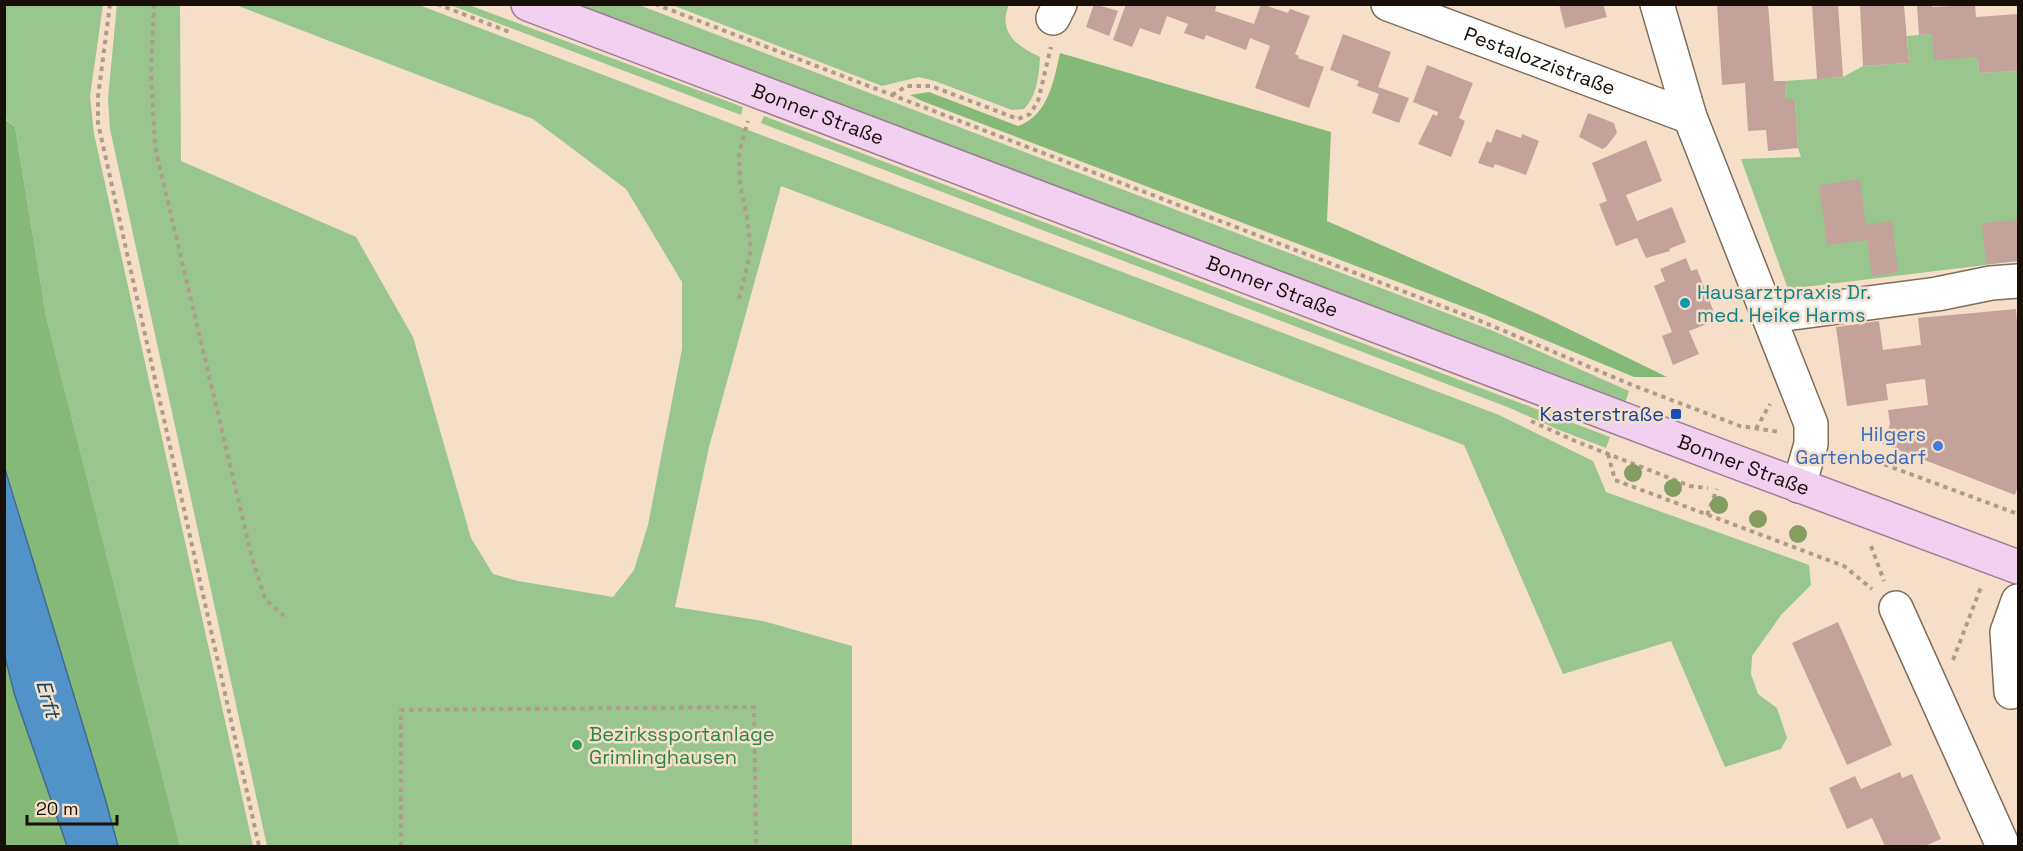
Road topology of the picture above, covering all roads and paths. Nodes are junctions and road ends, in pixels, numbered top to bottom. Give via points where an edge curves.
1 (110, 4) edge
2 (154, 4) edge
3 (528, 4) edge
4 (655, 4) edge
5 (1388, 4) edge
6 (1657, 4) edge
7 (1057, 11) edge
8 (758, 92) junction
9 (891, 95) junction
10 (1690, 117) junction
11 (2019, 280) edge
12 (739, 299) dead end
13 (1769, 316) junction
14 (1632, 385) dead end
15 (1608, 454) dead end
16 (1799, 486) junction
17 (2019, 567) edge
18 (1981, 587) dead end
19 (2019, 601) edge
20 (1896, 608) joint
21 (284, 616) dead end
22 (2011, 692) dead end
23 (1937, 701) junction
24 (259, 846) edge
25 (401, 846) edge
26 (756, 846) edge
27 (2002, 846) edge

1 - 24 path via 98,123
2 - 21 path via 151,70 155,147 252,558 265,599
3 - 8 main road, Bonner Straße
4 - 9 path
5 - 10 street, Pestalozzistraße
6 - 10 street
7 - 9 path via 1050,56 1038,101 1030,114 1018,119 931,86 907,86
8 - 12 path via 739,153 751,250
8 - 16 main road, Bonner Straße
9 - 14 path via 1478,320
10 - 13 street
11 - 13 street
13 - 16 street via 1811,424 1811,444
15 - 20 path via 1615,480 1844,566
16 - 17 main road, Bonner Straße
18 - 23 path
19 - 22 street via 2007,632
20 - 23 street
23 - 27 street
25 - 26 path via 401,710 754,707

